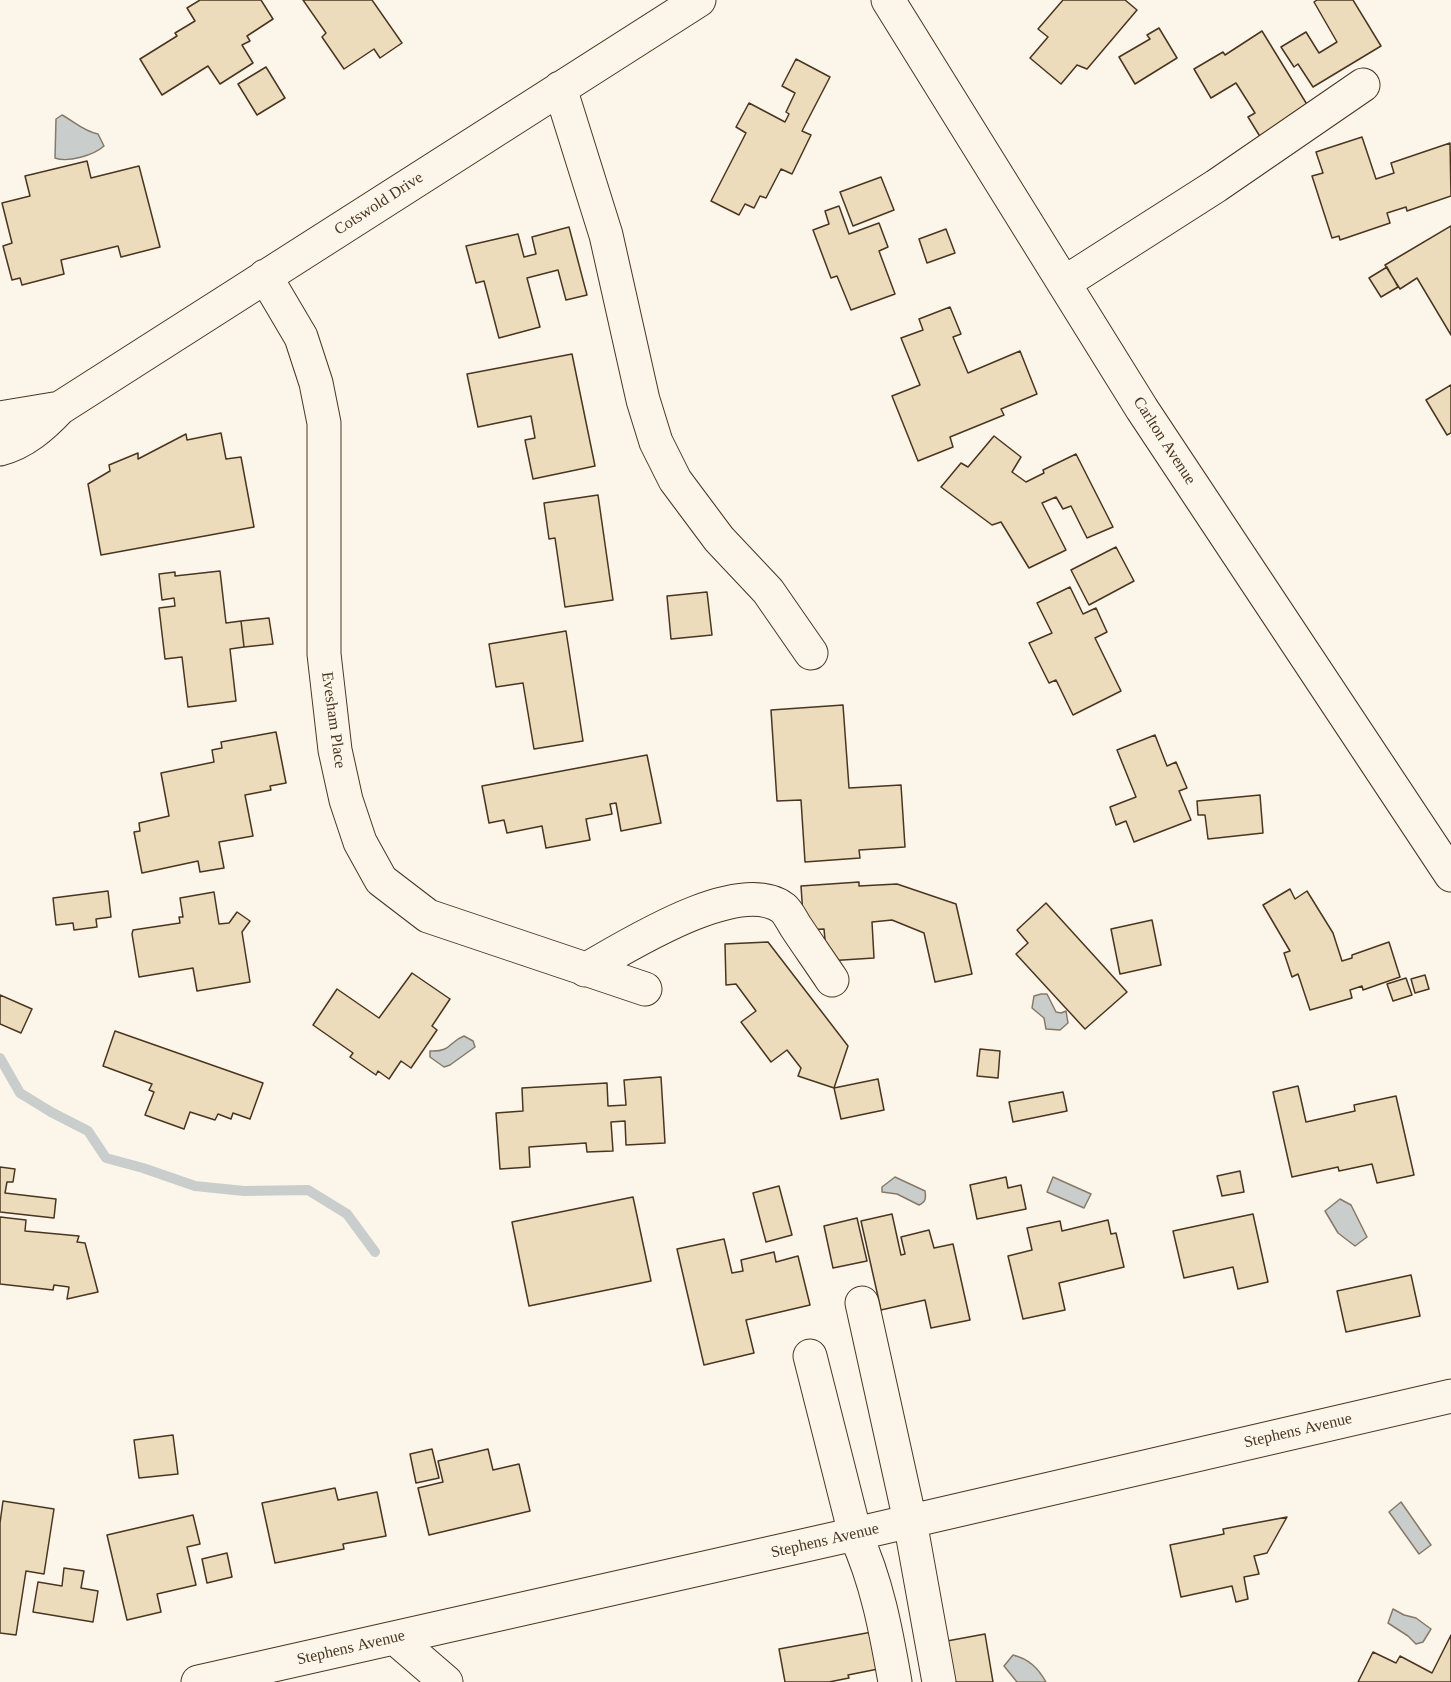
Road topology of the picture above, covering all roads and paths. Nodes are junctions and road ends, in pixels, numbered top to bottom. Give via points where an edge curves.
1 (699, 0) edge
2 (888, 0) edge
3 (1363, 85) dead end
4 (560, 88) junction
5 (265, 276) junction
6 (1064, 283) junction
7 (60, 408) junction
8 (0, 418) edge
9 (0, 449) edge
10 (811, 653) dead end
11 (1451, 874) edge
12 (585, 970) junction
13 (832, 980) dead end
14 (645, 989) dead end
15 (862, 1303) dead end
16 (810, 1356) dead end
17 (1451, 1396) edge
18 (910, 1521) junction
19 (855, 1534) junction
20 (395, 1638) junction
21 (211, 1681) edge
22 (446, 1682) edge
23 (895, 1682) edge
24 (939, 1682) edge

1 - 4 street, Cotswold Drive
2 - 6 street, Carlton Avenue
3 - 6 street via 1216,186
4 - 5 street, Cotswold Drive
4 - 10 street via 606,235 656,442 675,480 719,539 768,591
5 - 7 street, Cotswold Drive
5 - 12 street, Evesham Place via 301,337 324,423 324,654 335,750 360,842 381,880 428,916
6 - 11 street, Carlton Avenue via 1142,409
7 - 8 street, Cotswold Drive
7 - 9 street, Cotswold Drive via 25,439
12 - 13 street via 690,914 754,899 783,909
12 - 14 street, Evesham Place
15 - 18 street
16 - 19 street
17 - 18 street, Stephens Avenue
18 - 19 street, Stephens Avenue
18 - 24 street
19 - 20 street, Stephens Avenue
19 - 23 street via 876,1589
20 - 21 street, Stephens Avenue
20 - 22 street

